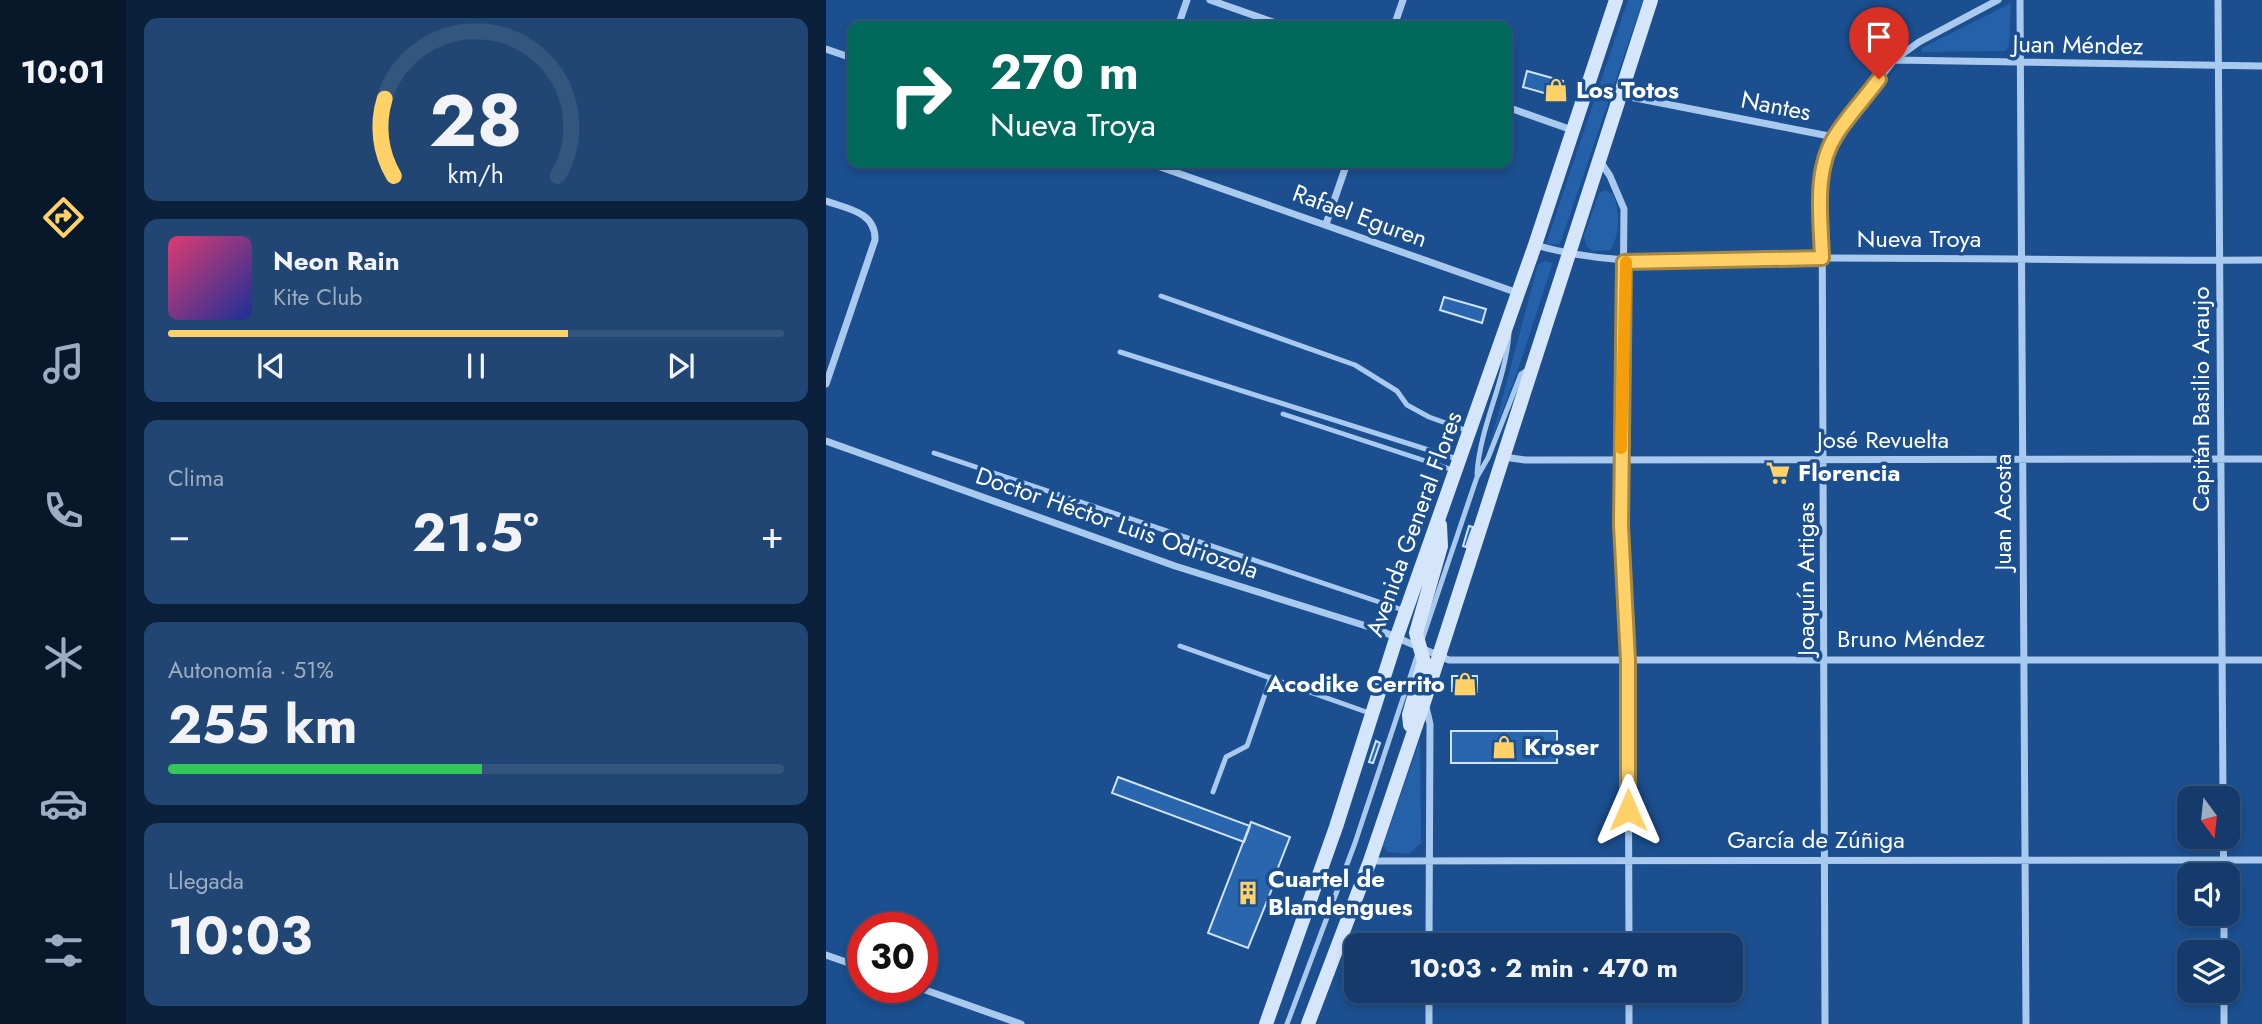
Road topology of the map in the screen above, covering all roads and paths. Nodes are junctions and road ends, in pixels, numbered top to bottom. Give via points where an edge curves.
1 (1187, 0) edge
2 (1210, 0) edge
3 (1403, 0) edge
4 (1616, 0) edge
5 (1651, 0) edge
6 (1998, 0) edge
7 (2020, 0) edge
8 (2218, 0) edge
9 (1180, 21) edge
10 (1270, 21) edge
11 (1396, 21) edge
12 (826, 49) edge
13 (847, 56) edge
14 (1894, 60) junction
15 (2018, 63) junction
16 (2262, 66) edge
17 (2219, 67) junction
18 (1620, 95) junction
19 (1512, 109) edge
20 (1573, 131) junction
21 (1835, 137) junction
22 (1599, 159) junction
23 (1164, 168) edge
24 (1345, 168) edge
25 (826, 201) edge
26 (1326, 224) junction
27 (1535, 245) junction
28 (1567, 254) junction
29 (1822, 258) junction
30 (2020, 258) junction
31 (2219, 260) junction
32 (2262, 260) edge
33 (1624, 262) junction
34 (1518, 294) junction
35 (1161, 296) dead end
36 (1510, 317) junction
37 (1120, 352) dead end
38 (1530, 369) junction
39 (826, 384) edge
40 (1283, 414) dead end
41 (1471, 432) junction
42 (826, 440) edge
43 (934, 453) dead end
44 (1504, 457) junction
45 (2022, 459) junction
46 (2262, 459) edge
47 (1621, 460) junction
48 (1824, 460) junction
49 (2220, 460) junction
50 (1458, 466) junction
51 (1477, 477) junction
52 (1441, 517) junction
53 (1406, 611) junction
54 (1396, 639) junction
55 (1180, 646) dead end
56 (1419, 648) junction
57 (1438, 657) junction
58 (2023, 658) junction
59 (1825, 659) junction
60 (2221, 660) junction
61 (2262, 660) edge
62 (1628, 661) junction
63 (1271, 677) junction
64 (1425, 699) junction
65 (1372, 714) junction
66 (1411, 737) junction
67 (2223, 786) edge
68 (1213, 792) dead end
69 (2224, 849) edge
70 (1628, 859) junction
71 (1429, 860) junction
72 (1825, 860) junction
73 (2023, 860) junction
74 (2224, 860) junction
75 (2262, 860) edge
76 (1370, 861) junction
77 (1429, 933) edge
78 (1629, 933) edge
79 (826, 955) edge
80 (847, 962) edge
81 (938, 994) edge
82 (1429, 1003) edge
83 (1629, 1003) edge
84 (2224, 1003) edge
85 (1021, 1024) edge
86 (1266, 1024) edge
87 (1287, 1024) edge
88 (1308, 1024) edge
89 (1429, 1024) edge
90 (1629, 1024) edge
91 (1825, 1024) edge
92 (2026, 1024) edge
93 (2224, 1024) edge

1 - 9 street
2 - 10 street
3 - 11 street
4 - 20 main road, Avenida General Flores
5 - 18 main road, Avenida General Flores
6 - 14 street, Nantes
7 - 15 street, Juan Acosta
8 - 17 street, Capitán Basilio Araujo
12 - 13 street
14 - 15 street, Juan Méndez
14 - 21 street, Nantes
15 - 17 street, Juan Méndez
15 - 30 street, Juan Acosta
16 - 17 street, Juan Méndez
17 - 31 street, Capitán Basilio Araujo
18 - 21 street, Nantes
18 - 22 main road, Avenida General Flores
19 - 20 street
20 - 27 main road, Avenida General Flores
21 - 29 street, Joaquín Artigas via 1822,178
22 - 28 main road, Avenida General Flores
22 - 33 street via 1624,209
23 - 26 street, Rafael Eguren
24 - 26 street
25 - 39 street via 866,216 875,229 875,240
26 - 34 street, Rafael Eguren
27 - 28 street, Nueva Troya
27 - 34 main road, Avenida General Flores
28 - 33 street, Nueva Troya
28 - 38 main road, Avenida General Flores
29 - 30 street, Nueva Troya
29 - 33 street, Nueva Troya
29 - 48 street, Joaquín Artigas
30 - 31 street, Nueva Troya
30 - 45 street, Juan Acosta
31 - 32 street, Nueva Troya
31 - 49 street, Capitán Basilio Araujo
33 - 47 street
34 - 36 main road, Avenida General Flores
35 - 41 lane via 1355,365 1397,391 1407,405
36 - 41 main road, Avenida General Flores
36 - 51 lane, Avenida General Flores via 1506,363 1478,456
37 - 50 lane
38 - 44 main road, Avenida General Flores
38 - 51 lane, Avenida General Flores via 1521,374
40 - 50 lane
41 - 50 main road, Avenida General Flores
42 - 54 street, Doctor Héctor Luis Odriozola via 1175,566
43 - 53 lane
44 - 47 street, José Revuelta
44 - 57 main road, Avenida General Flores
45 - 48 street, José Revuelta
45 - 49 street, José Revuelta
45 - 58 street, Juan Acosta
46 - 49 street, José Revuelta
47 - 48 street, José Revuelta
47 - 62 street
48 - 59 street, Joaquín Artigas
49 - 60 street, Capitán Basilio Araujo
50 - 52 main road, Avenida General Flores
51 - 56 lane, Avenida General Flores
52 - 53 main road, Avenida General Flores
52 - 56 main road via 1441,547 1418,626
53 - 54 main road, Avenida General Flores
54 - 56 street, Bruno Méndez
54 - 65 main road, Avenida General Flores
55 - 63 lane
56 - 57 street, Bruno Méndez
56 - 66 main road via 1424,662 1409,715
56 - 87 lane, Avenida General Flores via 1355,844
57 - 62 street, Bruno Méndez
57 - 64 main road, Avenida General Flores
58 - 59 street, Bruno Méndez
58 - 60 street, Bruno Méndez
58 - 73 street, Juan Acosta
59 - 62 street, Bruno Méndez
59 - 72 street, Joaquín Artigas
60 - 61 street, Bruno Méndez
60 - 67 street, Capitán Basilio Araujo
62 - 70 street
63 - 65 lane
63 - 68 lane via 1247,746 1226,757
64 - 66 main road, Avenida General Flores
64 - 71 street via 1430,724
65 - 86 main road, Avenida General Flores
66 - 76 main road, Avenida General Flores
69 - 74 street
70 - 71 street, García de Zúñiga
70 - 72 street, García de Zúñiga
70 - 78 street
71 - 76 street, García de Zúñiga
71 - 77 street
72 - 73 street, García de Zúñiga
72 - 91 street, Joaquín Artigas
73 - 74 street, García de Zúñiga
73 - 92 street, Juan Acosta
74 - 75 street, García de Zúñiga
76 - 88 main road, Avenida General Flores
79 - 80 street
81 - 85 street
82 - 89 street
83 - 90 street
84 - 93 street

